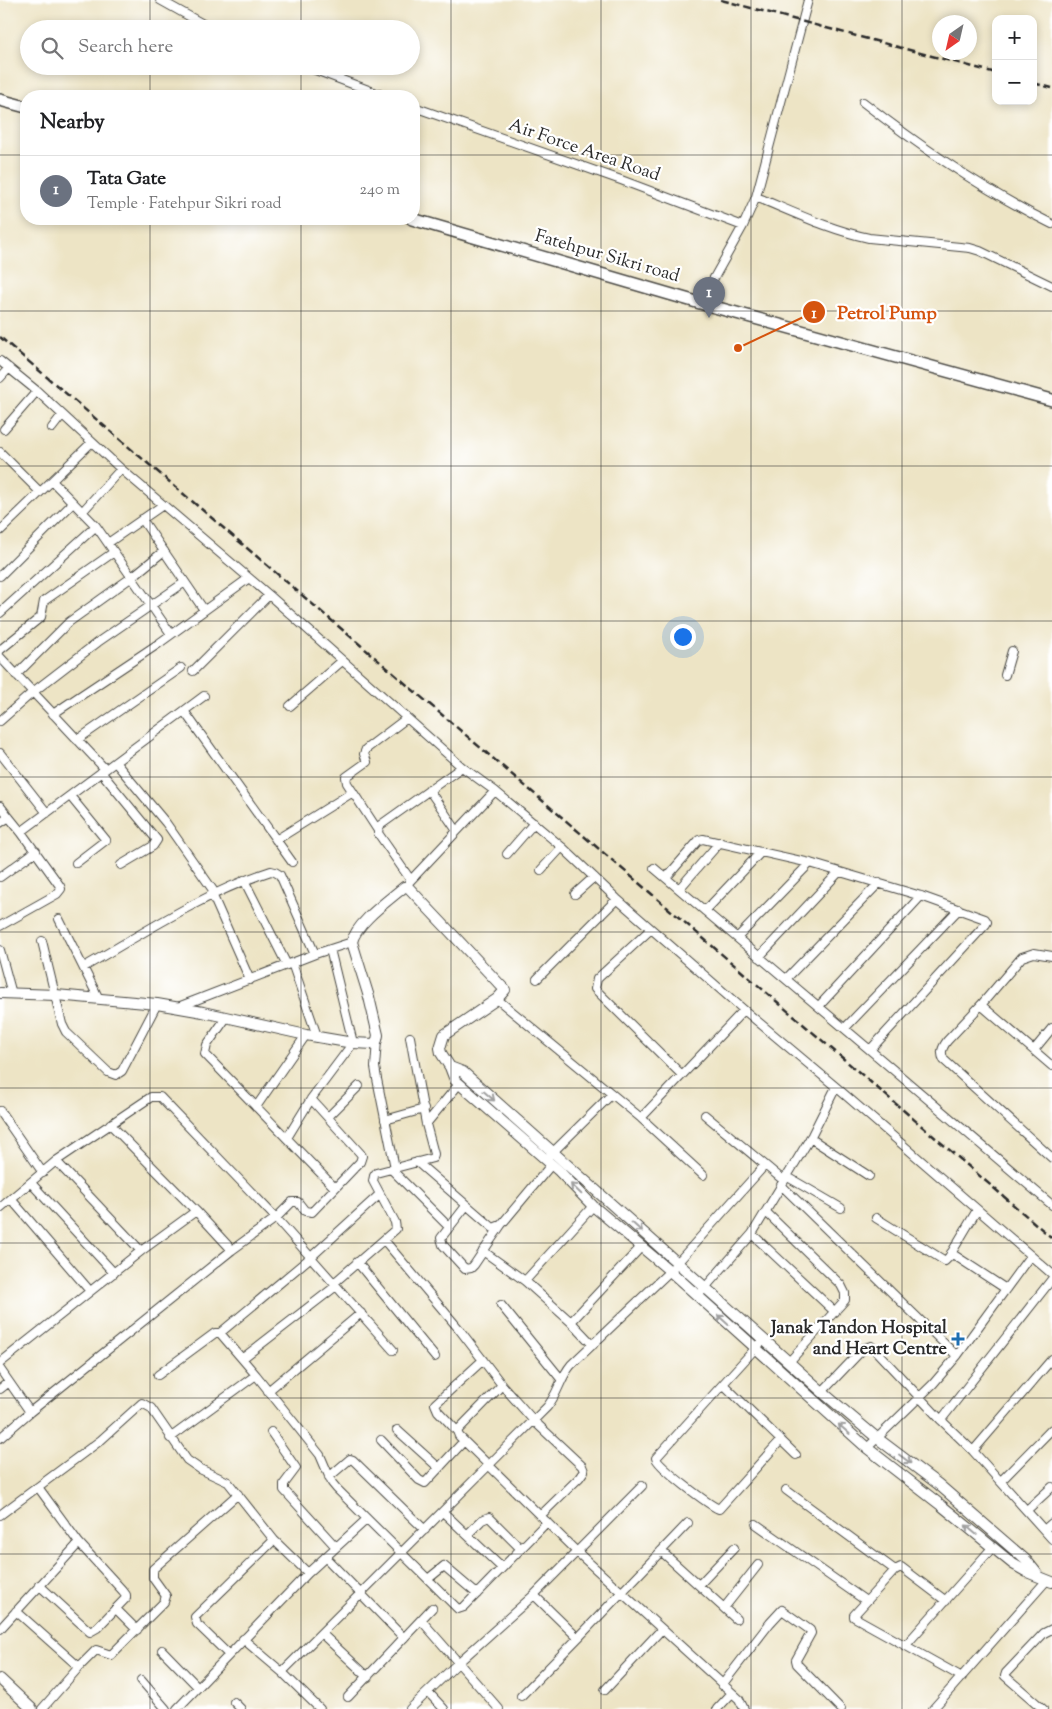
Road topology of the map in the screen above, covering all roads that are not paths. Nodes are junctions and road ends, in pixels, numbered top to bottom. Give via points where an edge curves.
1 (160, 0) edge
2 (808, 0) edge
3 (196, 20) edge
4 (329, 75) edge
5 (368, 90) edge
6 (0, 100) edge
7 (863, 102) dead end
8 (20, 105) edge
9 (420, 109) edge
10 (756, 197) junction
11 (420, 221) edge
12 (1052, 224) edge
13 (743, 226) junction
14 (1052, 286) edge
15 (700, 303) junction
16 (0, 361) edge
17 (8, 368) junction
18 (0, 378) edge
19 (37, 391) junction
20 (1052, 400) edge
21 (62, 415) junction
22 (52, 428) dead end
23 (4, 429) dead end
24 (92, 442) junction
25 (0, 452) edge
26 (121, 470) junction
27 (52, 481) junction
28 (40, 492) junction
29 (73, 503) junction
30 (163, 505) junction
31 (82, 512) junction
32 (142, 519) junction
33 (96, 526) junction
34 (0, 531) edge
35 (108, 543) junction
36 (164, 551) junction
37 (114, 552) junction
38 (0, 576) edge
39 (132, 577) junction
40 (249, 578) junction
41 (185, 582) junction
42 (269, 595) junction
43 (152, 606) junction
44 (204, 610) junction
45 (0, 613) edge
46 (171, 634) junction
47 (0, 650) edge
48 (1012, 651) dead end
49 (0, 657) edge
50 (342, 661) junction
51 (7, 665) junction
52 (180, 668) dead end
53 (193, 671) dead end
54 (0, 672) edge
55 (16, 675) junction
56 (1005, 675) dead end
57 (33, 692) junction
58 (204, 696) dead end
59 (290, 706) dead end
60 (184, 710) junction
61 (53, 714) junction
62 (407, 718) junction
63 (0, 721) edge
64 (77, 740) junction
65 (0, 753) edge
66 (115, 762) junction
67 (462, 767) junction
68 (103, 771) junction
69 (429, 790) junction
70 (495, 791) junction
71 (352, 792) junction
72 (70, 796) junction
73 (0, 806) edge
74 (47, 813) junction
75 (9, 817) junction
76 (0, 823) edge
77 (534, 823) junction
78 (377, 829) junction
79 (458, 830) junction
80 (22, 832) junction
81 (276, 840) junction
82 (720, 842) junction
83 (562, 847) junction
84 (36, 851) junction
85 (761, 852) junction
86 (507, 854) dead end
87 (292, 862) dead end
88 (76, 863) dead end
89 (810, 863) junction
90 (121, 865) dead end
91 (654, 868) dead end
92 (541, 870) dead end
93 (839, 872) junction
94 (0, 877) edge
95 (594, 877) junction
96 (666, 878) junction
97 (244, 880) junction
98 (408, 883) junction
99 (879, 883) junction
100 (679, 889) junction
101 (213, 894) junction
102 (575, 894) dead end
103 (921, 896) junction
104 (618, 899) junction
105 (959, 909) junction
106 (705, 911) junction
107 (59, 919) dead end
108 (0, 926) edge
109 (651, 929) junction
110 (737, 938) junction
111 (42, 941) dead end
112 (352, 942) junction
113 (330, 949) junction
114 (0, 950) edge
115 (315, 954) junction
116 (1052, 956) edge
117 (759, 957) junction
118 (289, 964) junction
119 (84, 967) junction
120 (537, 979) dead end
121 (786, 979) junction
122 (250, 980) junction
123 (0, 993) edge
124 (12, 994) junction
125 (56, 995) junction
126 (99, 999) junction
127 (497, 999) junction
128 (157, 1004) junction
129 (981, 1005) junction
130 (818, 1006) junction
131 (178, 1007) junction
132 (744, 1010) junction
133 (226, 1018) junction
134 (845, 1028) junction
135 (1052, 1028) edge
136 (306, 1035) junction
137 (318, 1036) junction
138 (410, 1037) dead end
139 (377, 1040) junction
140 (352, 1042) junction
141 (870, 1050) junction
142 (1034, 1050) junction
143 (1052, 1066) edge
144 (450, 1067) junction
145 (682, 1075) junction
146 (459, 1084) junction
147 (359, 1086) dead end
148 (836, 1087) junction
149 (612, 1094) junction
150 (311, 1099) junction
151 (256, 1107) junction
152 (424, 1110) junction
153 (0, 1111) edge
154 (705, 1115) dead end
155 (328, 1117) junction
156 (640, 1118) junction
157 (385, 1120) junction
158 (110, 1124) junction
159 (426, 1124) junction
160 (287, 1138) junction
161 (810, 1138) junction
162 (553, 1152) junction
163 (1052, 1158) edge
164 (56, 1161) junction
165 (417, 1162) junction
166 (548, 1162) junction
167 (765, 1165) junction
168 (393, 1169) junction
169 (43, 1173) junction
170 (702, 1176) dead end
171 (869, 1176) dead end
172 (783, 1180) junction
173 (31, 1182) junction
174 (335, 1188) junction
175 (379, 1195) junction
176 (11, 1199) junction
177 (1052, 1205) edge
178 (466, 1206) junction
179 (594, 1206) junction
180 (0, 1208) edge
181 (841, 1208) dead end
182 (977, 1210) junction
183 (196, 1211) junction
184 (766, 1212) junction
185 (276, 1218) junction
186 (876, 1218) dead end
187 (501, 1225) junction
188 (449, 1227) junction
189 (752, 1234) junction
190 (384, 1240) junction
191 (641, 1247) junction
192 (232, 1250) junction
193 (141, 1251) junction
194 (483, 1251) junction
195 (951, 1253) junction
196 (1030, 1256) junction
197 (311, 1257) junction
198 (357, 1262) junction
199 (677, 1263) junction
200 (670, 1271) junction
201 (114, 1273) junction
202 (1052, 1274) edge
203 (1052, 1280) edge
204 (525, 1281) junction
205 (335, 1284) junction
206 (705, 1288) junction
207 (1006, 1289) junction
208 (90, 1292) junction
209 (697, 1297) junction
210 (501, 1305) dead end
211 (836, 1312) junction
212 (361, 1313) junction
213 (571, 1322) junction
214 (220, 1333) junction
215 (763, 1340) junction
216 (593, 1345) junction
217 (755, 1348) junction
218 (393, 1350) dead end
219 (957, 1356) junction
220 (435, 1357) dead end
221 (242, 1358) junction
222 (1052, 1359) edge
223 (483, 1360) junction
224 (0, 1362) edge
225 (789, 1362) junction
226 (0, 1369) edge
227 (256, 1374) junction
228 (158, 1375) dead end
229 (560, 1379) junction
230 (9, 1382) junction
231 (723, 1384) junction
232 (502, 1385) junction
233 (0, 1389) edge
234 (268, 1391) junction
235 (822, 1392) junction
236 (919, 1398) junction
237 (30, 1412) junction
238 (941, 1420) junction
239 (534, 1421) junction
240 (1052, 1428) edge
241 (397, 1430) dead end
242 (458, 1431) junction
243 (271, 1432) dead end
244 (0, 1438) edge
245 (170, 1438) junction
246 (877, 1438) junction
247 (381, 1440) dead end
248 (464, 1441) junction
249 (780, 1441) junction
250 (867, 1448) junction
251 (974, 1451) junction
252 (796, 1455) dead end
253 (488, 1466) junction
254 (439, 1468) junction
255 (329, 1477) junction
256 (1001, 1481) junction
257 (642, 1486) dead end
258 (38, 1487) junction
259 (1052, 1487) edge
260 (786, 1490) dead end
261 (238, 1494) junction
262 (1028, 1510) junction
263 (443, 1512) junction
264 (0, 1515) edge
265 (540, 1516) junction
266 (367, 1519) junction
267 (547, 1522) junction
268 (1052, 1522) edge
269 (688, 1523) dead end
270 (756, 1524) dead end
271 (425, 1530) junction
272 (1044, 1530) junction
273 (467, 1535) junction
274 (1052, 1539) edge
275 (274, 1540) junction
276 (80, 1543) junction
277 (336, 1547) junction
278 (734, 1548) dead end
279 (992, 1548) junction
280 (521, 1549) junction
281 (576, 1551) junction
282 (661, 1551) junction
283 (402, 1553) junction
284 (325, 1557) junction
285 (758, 1565) dead end
286 (502, 1568) junction
287 (895, 1570) junction
288 (308, 1573) junction
289 (428, 1580) junction
290 (1046, 1580) edge
291 (39, 1585) junction
292 (699, 1585) junction
293 (623, 1593) junction
294 (361, 1594) junction
295 (477, 1594) junction
296 (534, 1595) junction
297 (946, 1601) junction
298 (866, 1602) junction
299 (432, 1608) dead end
300 (724, 1608) junction
301 (116, 1609) junction
302 (16, 1611) junction
303 (736, 1619) dead end
304 (421, 1620) junction
305 (0, 1629) edge
306 (662, 1629) junction
307 (1052, 1629) edge
308 (137, 1630) junction
309 (321, 1633) junction
310 (404, 1638) junction
311 (578, 1638) junction
312 (243, 1639) junction
313 (905, 1646) junction
314 (162, 1650) dead end
315 (228, 1654) junction
316 (459, 1662) junction
317 (79, 1667) junction
318 (282, 1672) junction
319 (368, 1677) junction
320 (962, 1677) junction
321 (0, 1679) edge
322 (141, 1680) dead end
323 (722, 1684) junction
324 (198, 1687) junction
325 (605, 1690) dead end
326 (428, 1692) junction
327 (732, 1693) junction
328 (521, 1696) dead end
329 (348, 1697) dead end
330 (234, 1702) dead end
331 (936, 1706) edge
332 (315, 1707) edge
333 (32, 1709) edge
334 (42, 1709) edge
335 (166, 1709) edge
336 (177, 1709) edge
337 (241, 1709) edge
338 (410, 1709) edge
339 (444, 1709) edge
340 (499, 1709) edge
341 (717, 1709) edge
342 (744, 1709) edge
343 (841, 1709) edge
344 (945, 1709) edge
345 (1043, 1709) edge

1 - 3 street
2 - 10 street
4 - 5 street
6 - 8 main road
7 - 12 street via 988,190
9 - 13 street, Air Force Area Road
10 - 13 street
10 - 14 street via 854,235 980,251
11 - 15 main road, Fatehpur Sikri road
13 - 15 street
15 - 20 main road, Fatehpur Sikri road
16 - 17 street
17 - 18 street
17 - 19 street
19 - 21 street
19 - 23 street
21 - 22 street
21 - 24 street
24 - 26 street
24 - 27 street
25 - 28 street
26 - 30 street
26 - 31 street
27 - 28 street
27 - 29 street
28 - 34 street
29 - 31 street
29 - 38 street
30 - 32 street
30 - 40 street
31 - 33 street
32 - 35 street
32 - 36 street
33 - 35 street
33 - 45 street
35 - 37 street
36 - 39 street
36 - 41 street
37 - 39 street
37 - 47 street via 44,601 41,617
39 - 43 street
39 - 55 street via 70,622
40 - 42 street
40 - 44 street
41 - 43 street
41 - 44 street
42 - 50 street
42 - 53 street
43 - 46 street
43 - 57 street
44 - 46 street
46 - 61 street
48 - 56 street
49 - 51 street
50 - 59 street
50 - 62 street
51 - 54 street
51 - 55 street
52 - 64 street
55 - 57 street
57 - 61 street
57 - 63 street
58 - 60 street
60 - 66 street
60 - 81 street
61 - 64 street
62 - 67 street
62 - 71 street via 366,749 367,762 346,777
64 - 68 street
65 - 74 street
66 - 68 street
66 - 101 street via 166,823
67 - 69 street
67 - 70 street
68 - 72 street
68 - 90 street via 157,840 153,846
69 - 78 street
69 - 79 street
70 - 77 street
70 - 79 street
71 - 78 street
71 - 81 street
72 - 74 street
72 - 88 street via 106,840
73 - 75 street
74 - 80 street
75 - 76 street
75 - 80 street
77 - 83 street
77 - 86 street
78 - 98 street
79 - 98 street
80 - 84 street
81 - 87 street
82 - 85 street
82 - 96 street via 700,839
82 - 100 street
83 - 92 street
83 - 95 street
84 - 94 street
84 - 108 street via 61,889
85 - 89 street
85 - 106 street
89 - 93 street
89 - 110 street
91 - 96 street
93 - 99 street
93 - 117 street
95 - 102 street
95 - 104 street
96 - 100 street
97 - 101 street
97 - 115 street via 271,871 278,874
97 - 118 street
98 - 112 street via 363,924
98 - 127 street via 504,988
99 - 103 street
99 - 121 street
100 - 106 street
101 - 119 street
101 - 122 street
103 - 105 street
103 - 130 street
104 - 109 street
104 - 120 street
105 - 134 street
105 - 141 street via 987,922
106 - 110 street
107 - 119 street
109 - 132 street
109 - 145 street via 597,979 594,989
110 - 117 street
111 - 125 street
112 - 113 street
112 - 139 street via 369,996
113 - 115 street
113 - 140 street
114 - 124 street
115 - 118 street
116 - 129 street via 1034,953 1022,957
117 - 121 street
118 - 122 street
118 - 137 street
119 - 126 street
121 - 130 street
122 - 131 street
123 - 124 street
124 - 125 street
125 - 126 street
125 - 128 street via 66,1032 113,1075 122,1071
126 - 128 street
127 - 144 street via 444,1034 440,1048
127 - 149 street
128 - 131 street
129 - 142 street
129 - 163 street via 942,1048 941,1055
130 - 134 street
131 - 133 street
132 - 145 street
132 - 148 street
133 - 136 street
133 - 151 street via 207,1045 205,1054
134 - 141 street
135 - 142 street
136 - 137 street
136 - 151 street
137 - 140 street
138 - 152 street
139 - 140 street via 368,1045
139 - 157 street via 376,1080
140 - 150 street
141 - 177 street
142 - 143 street
144 - 146 street
144 -> 162 street via 463,1072
145 - 156 street
146 - 159 street
146 - 166 street
147 - 155 street
148 - 161 street
148 - 182 street
149 - 156 street
149 - 162 street
150 - 155 street
150 - 160 street
151 - 160 street
152 - 157 street
152 - 159 street
153 - 169 street
154 - 167 street
155 - 174 street via 362,1156
156 - 170 street
157 - 168 street
158 - 164 street
158 - 183 street
158 - 185 street via 151,1097 160,1097
159 - 165 street via 434,1154 433,1158
160 - 174 street
161 - 171 street
161 - 172 street
162 - 166 street
162 -> 199 street
164 - 169 street
164 - 193 street
165 - 168 street
165 - 178 street
179 -> 166 street
166 - 187 street
167 - 172 street
167 - 199 street
168 - 175 street via 374,1176
168 - 188 street
169 - 173 street
172 - 181 street
172 - 184 street
172 - 219 street
173 - 176 street
173 - 201 street
174 - 185 street via 312,1212 305,1211 294,1201
175 - 190 street via 396,1226
175 - 197 street
176 - 180 street
176 - 208 street
178 - 187 street via 493,1228
178 - 188 street
179 - 191 street
179 - 204 street
182 - 195 street
182 - 196 street
183 - 192 street
183 - 193 street
184 - 189 street
184 - 211 street via 840,1285 845,1300
185 - 192 street
185 - 197 street
186 - 195 street via 940,1259 947,1260
187 - 194 street
188 - 194 street via 442,1241 465,1269 471,1268
189 - 206 street
189 - 211 street
190 - 198 street
190 - 223 street
191 - 200 street
191 - 213 street
192 - 237 street
193 - 201 street
194 - 204 street
195 - 207 street
196 - 202 street
196 - 207 street
197 - 205 street
197 - 214 street
198 - 205 street
198 - 220 street
199 - 200 street
199 - 206 street
200 - 209 street
200 - 216 street
201 - 208 street
203 - 238 street
204 - 213 street
205 - 212 street
205 - 221 street
206 - 209 street
206 - 215 street
207 - 219 street
208 - 224 street
217 -> 209 street
210 - 229 street
211 - 225 street
212 - 218 street
212 - 234 street
213 - 216 street
214 - 221 street
214 - 228 street via 215,1333
215 - 217 street
215 - 225 street
216 - 229 street
217 - 231 street
250 -> 217 street
219 - 236 street
221 - 227 street
222 - 251 street
223 - 232 street
223 - 242 street via 435,1404
225 - 235 street
226 - 230 street
227 - 234 street
227 - 245 street
229 - 239 street via 552,1402
230 - 233 street
230 - 237 street
231 - 249 street
231 - 249 street via 656,1461 719,1509
232 - 239 street
232 - 242 street
234 - 255 street via 320,1455
235 - 236 street via 867,1346 874,1349
235 - 246 street
236 - 238 street
236 - 246 street
237 - 244 street
238 - 251 street
239 - 253 street
239 - 265 street via 584,1471
240 - 256 street
241 - 254 street
242 - 248 street
243 - 277 street via 296,1468 284,1484 284,1490
245 - 258 street via 151,1408 142,1403 101,1440
245 - 261 street via 187,1460 224,1479
246 - 250 street
246 -> 290 street via 975,1515
247 - 254 street via 422,1482 428,1482
248 - 253 street
248 - 254 street
249 - 252 street
279 -> 250 street
251 - 256 street
253 - 263 street
253 - 265 street
255 - 266 street
255 - 271 street via 345,1462 353,1460
256 - 262 street
257 - 281 street
258 - 264 street
258 - 276 street
259 - 262 street
260 - 287 street
261 - 275 street
261 - 308 street via 152,1569 153,1578 166,1599
262 - 272 street
263 - 271 street
263 - 273 street
265 - 267 street
266 - 277 street
266 - 283 street
267 - 280 street
267 - 281 street
268 - 272 street
269 - 282 street
270 - 298 street
271 - 283 street
272 - 274 street
273 - 280 street via 482,1520 489,1518
273 - 286 street
275 - 288 street
275 - 315 street via 195,1617 197,1624
276 - 291 street
276 - 301 street via 126,1595
277 - 284 street
278 - 292 street
279 - 290 street via 1020,1569
279 - 297 street
280 - 286 street
281 - 293 street
281 - 296 street
282 - 292 street
282 - 293 street
283 - 289 street
283 - 294 street
284 - 288 street
284 - 294 street
285 - 300 street
286 - 295 street
287 - 297 street via 904,1568
287 - 298 street
288 - 312 street
289 - 295 street via 444,1566
289 - 295 street via 458,1609
290 - 320 street
291 - 301 street via 90,1632
291 - 302 street
292 - 300 street
293 - 306 street
293 - 311 street
294 - 309 street
294 - 310 street
296 - 311 street
296 - 316 street
297 - 313 street
298 - 313 street via 854,1615 855,1619
299 - 304 street
300 - 303 street
301 - 308 street
302 - 305 street
302 - 317 street
304 - 310 street
304 - 316 street
306 - 323 street
306 - 325 street
307 - 345 street via 1044,1633 1005,1676
308 - 317 street via 111,1655 96,1650
309 - 318 street
309 - 319 street
310 - 319 street
311 - 328 street
312 - 315 street
312 - 318 street
313 - 320 street
314 - 324 street
315 - 324 street
316 - 326 street
316 - 340 street
317 - 334 street
318 - 332 street
319 - 329 street
320 - 331 street
321 - 333 street
322 - 335 street
323 - 327 street
323 - 343 street via 782,1610 811,1633 796,1660 797,1664
324 - 336 street
326 - 338 street
326 - 339 street
327 - 341 street
327 - 342 street
330 - 337 street
331 - 344 street

